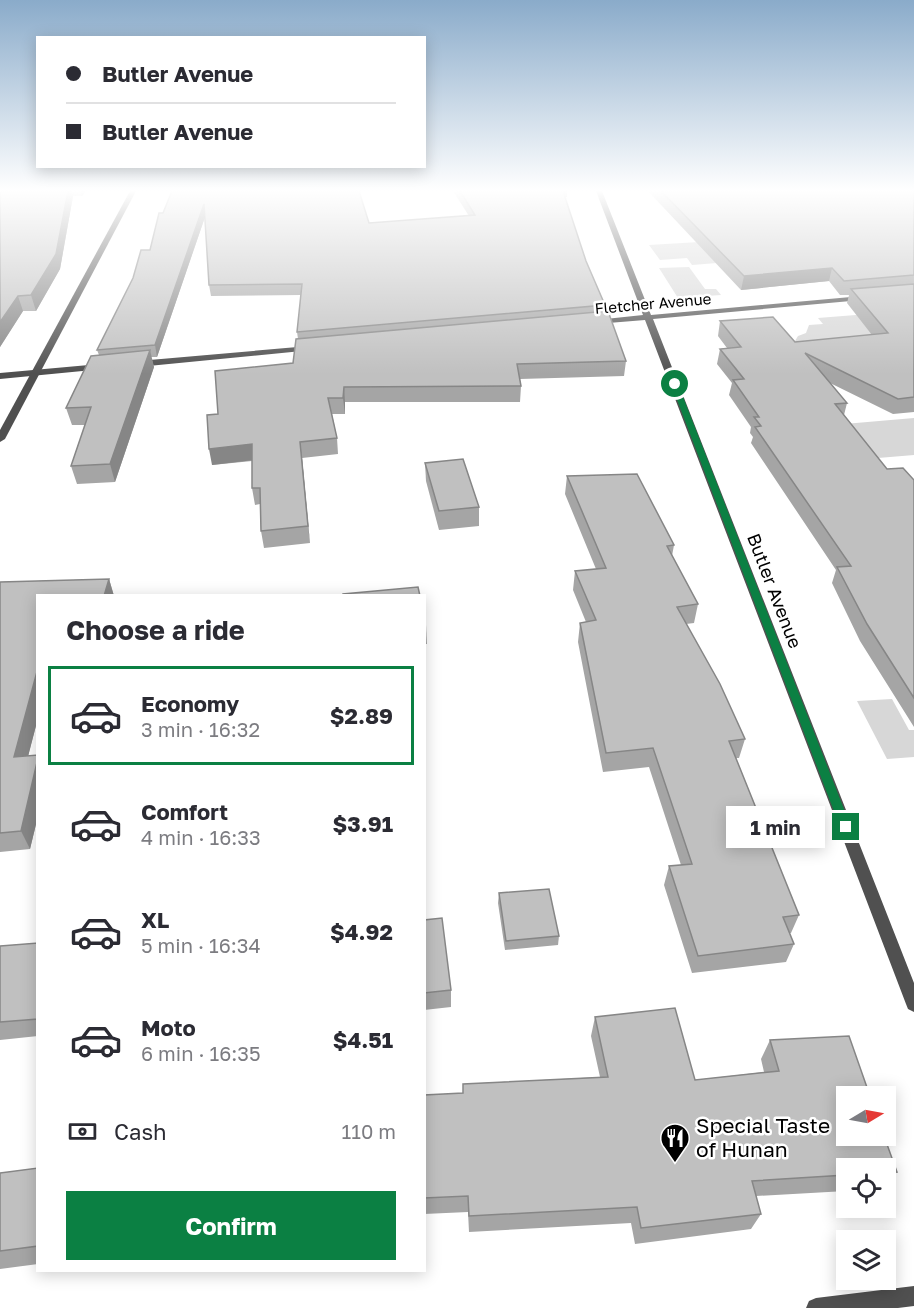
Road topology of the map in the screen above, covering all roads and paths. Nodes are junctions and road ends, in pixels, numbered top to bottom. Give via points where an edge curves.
1 (100, 252) edge
2 (623, 252) edge
3 (868, 297) edge
4 (649, 318) junction
5 (590, 323) edge
6 (319, 347) edge
7 (130, 364) edge
8 (106, 367) edge
9 (36, 373) junction
10 (0, 376) edge
11 (0, 439) edge
12 (914, 1004) edge
13 (914, 1296) edge
14 (816, 1308) edge

1 - 9 street
2 - 4 street, Butler Avenue
3 - 4 street, Fletcher Avenue
4 - 5 street, Fletcher Avenue
4 - 12 street, Butler Avenue
6 - 7 street
8 - 9 street
9 - 10 street
9 - 11 street
13 - 14 street

